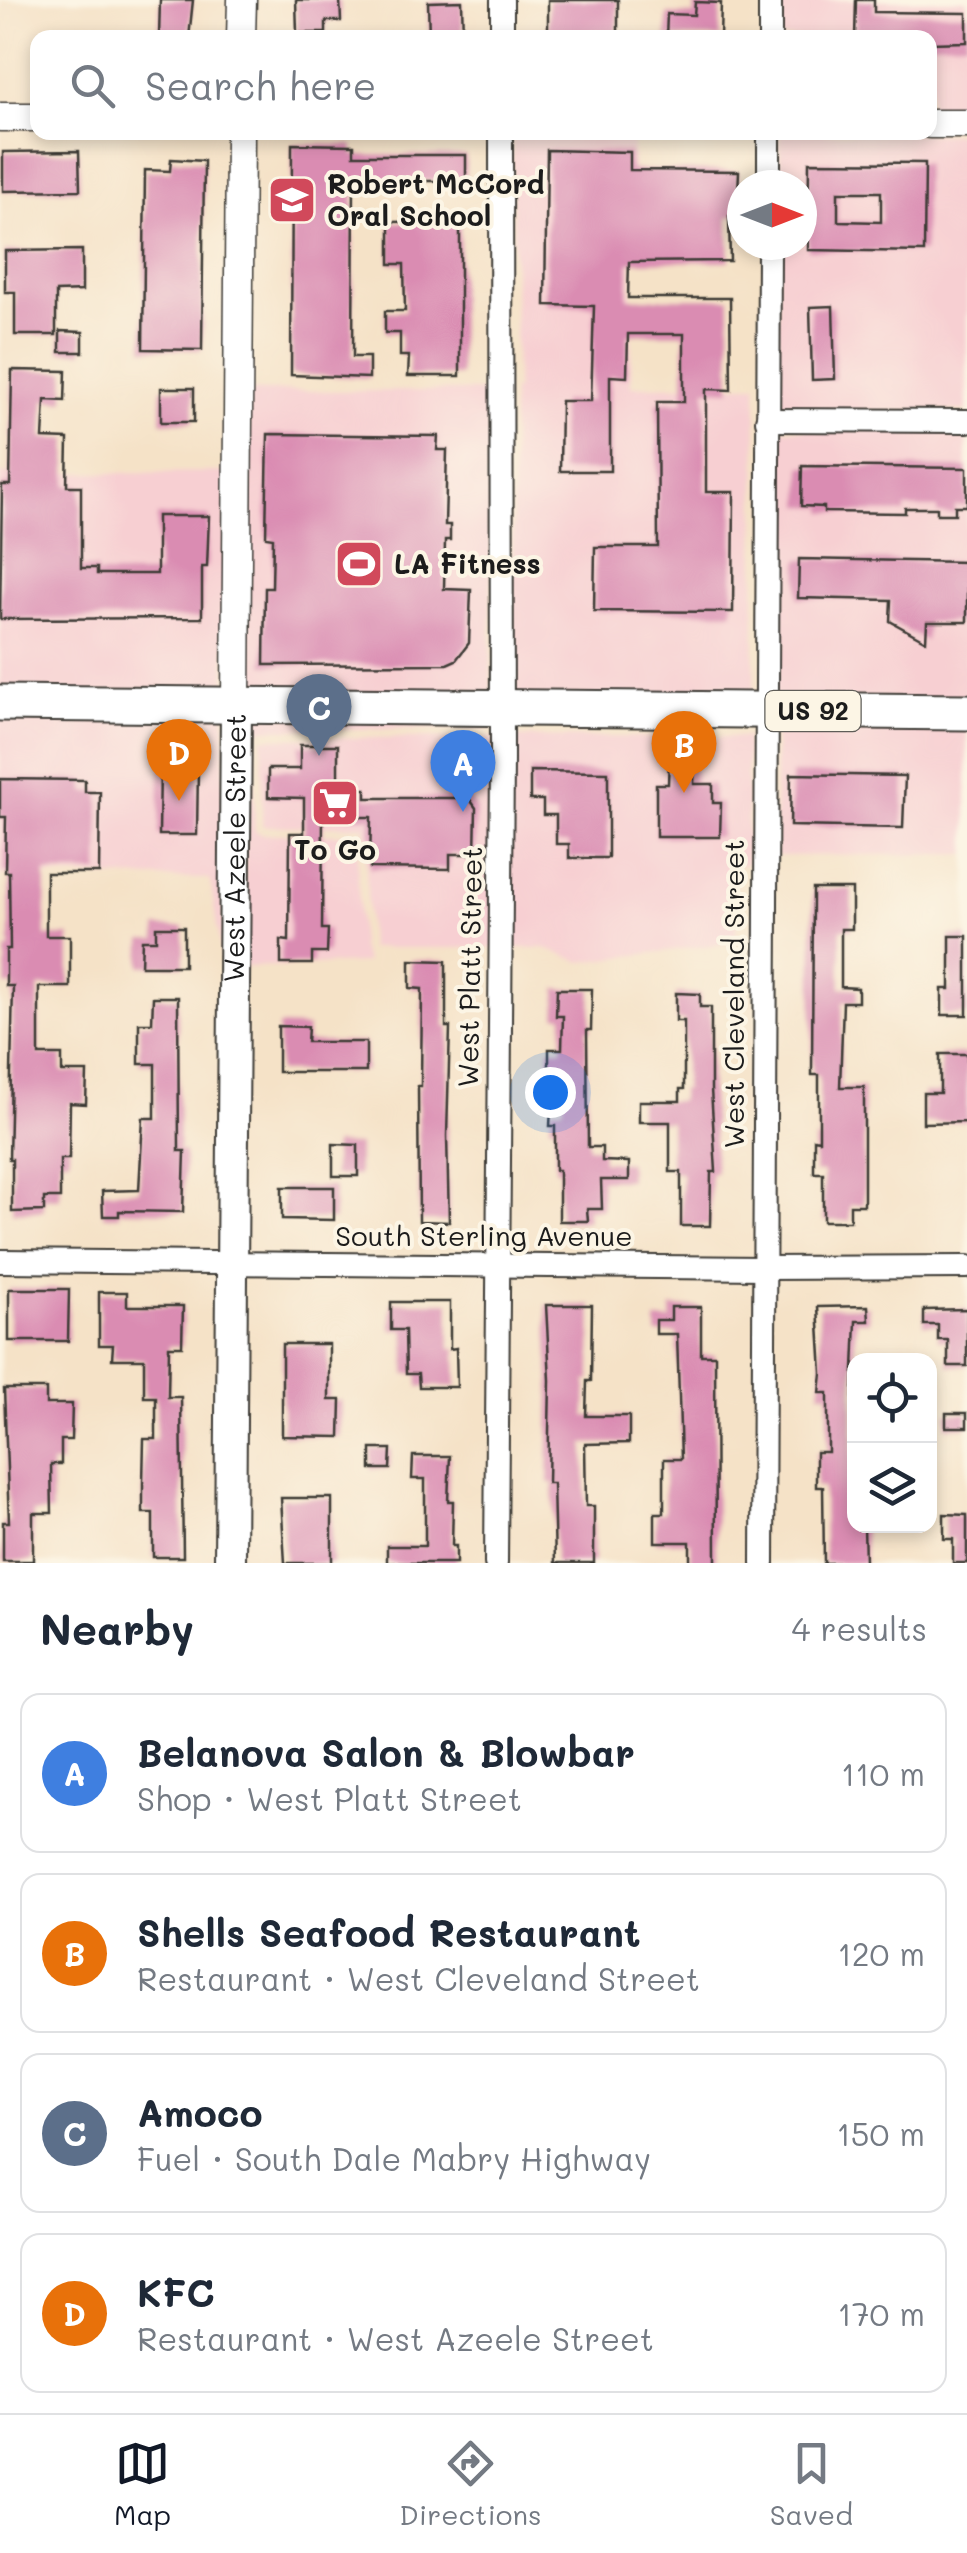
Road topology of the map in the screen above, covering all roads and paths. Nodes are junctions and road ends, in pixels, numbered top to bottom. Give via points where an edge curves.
1 (242, 0) edge
2 (502, 0) edge
3 (770, 0) edge
4 (241, 30) edge
5 (502, 30) edge
6 (770, 30) edge
7 (0, 116) edge
8 (30, 117) edge
9 (937, 124) edge
10 (967, 124) edge
11 (240, 140) edge
12 (502, 140) edge
13 (770, 140) edge
14 (769, 170) edge
15 (768, 260) edge
16 (768, 420) junction
17 (967, 421) edge
18 (0, 703) edge
19 (236, 704) junction
20 (502, 706) junction
21 (765, 711) junction
22 (967, 712) edge
23 (0, 1261) edge
24 (232, 1264) junction
25 (497, 1266) junction
26 (967, 1267) edge
27 (764, 1268) junction
28 (230, 1563) edge
29 (496, 1563) edge
30 (763, 1563) edge

1 - 4 street
2 - 5 street
3 - 6 street
7 - 8 street
9 - 10 street
11 - 19 street, West Azeele Street
12 - 20 street, West Platt Street
13 - 14 street
15 - 16 street, West Cleveland Street
16 - 17 street
16 - 21 street, West Cleveland Street
18 - 19 main road, US 92
19 - 20 main road, US 92
19 - 24 main road, West Azeele Street
20 - 21 main road, US 92
20 - 25 street, West Platt Street
21 - 22 main road, US 92
21 - 27 street, West Cleveland Street
23 - 24 street, South Sterling Avenue
24 - 25 street, South Sterling Avenue
24 - 28 main road, West Azeele Street
25 - 27 street, South Sterling Avenue
25 - 29 street, West Platt Street
26 - 27 street, South Sterling Avenue
27 - 30 street, West Cleveland Street

